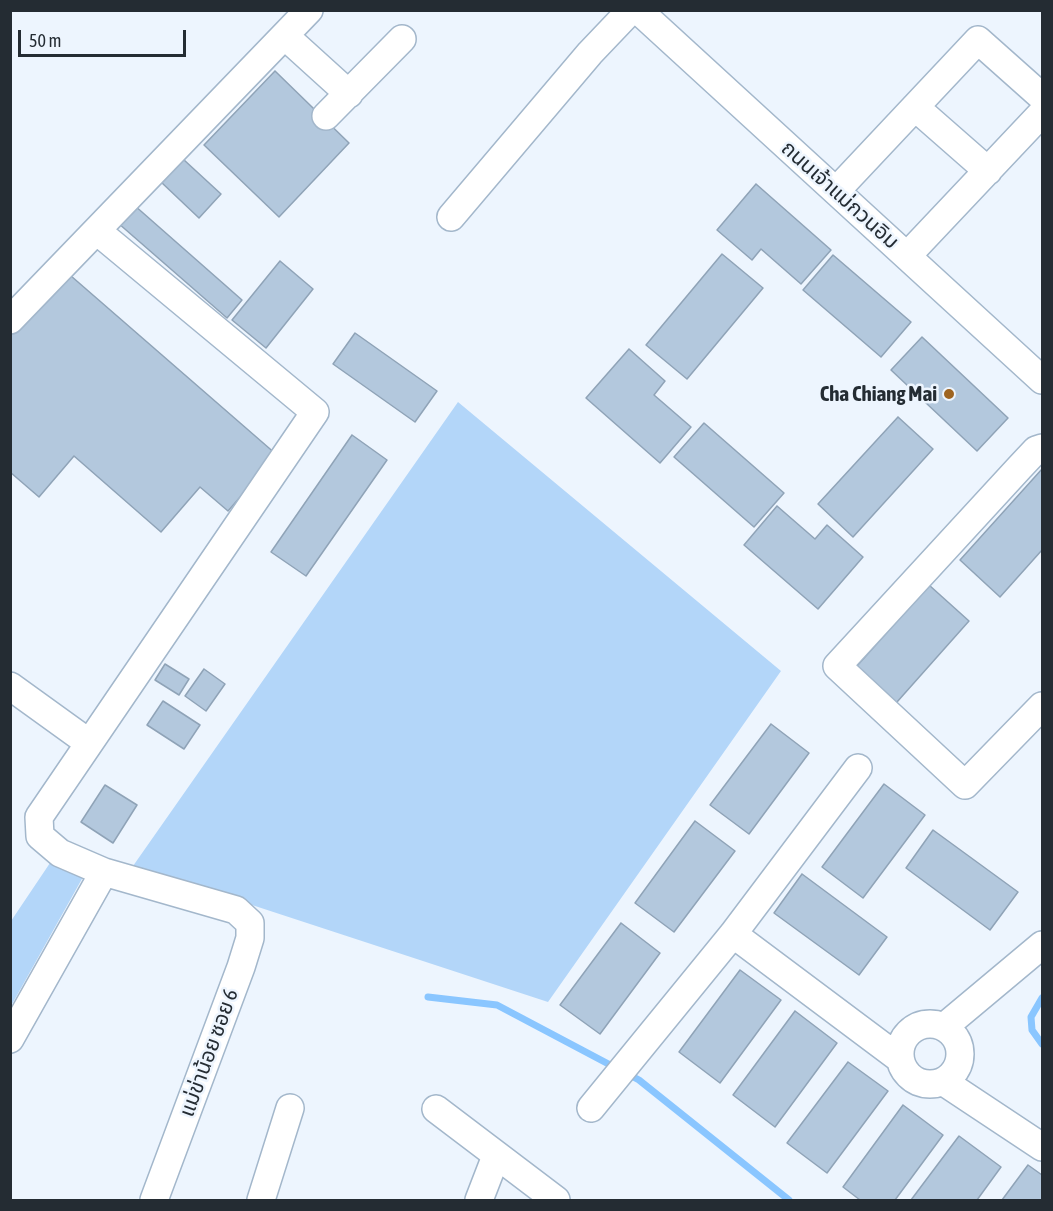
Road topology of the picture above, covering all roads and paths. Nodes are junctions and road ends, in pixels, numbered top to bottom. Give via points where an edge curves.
1 (309, 10) edge
2 (631, 10) edge
3 (638, 10) edge
4 (285, 36) junction
5 (402, 39) dead end
6 (349, 94) junction
7 (1042, 97) edge
8 (915, 107) junction
9 (1042, 113) edge
10 (326, 116) dead end
11 (988, 171) junction
12 (836, 191) junction
13 (451, 217) dead end
14 (97, 231) junction
15 (907, 256) junction
16 (10, 320) edge
17 (1042, 380) edge
18 (1042, 448) edge
19 (10, 686) edge
20 (1042, 706) edge
21 (89, 742) junction
22 (858, 768) dead end
23 (104, 872) junction
24 (734, 934) junction
25 (1042, 945) edge
26 (944, 1027) junction
27 (10, 1039) edge
28 (900, 1059) junction
29 (944, 1082) junction
30 (290, 1108) dead end
31 (591, 1108) dead end
32 (436, 1109) dead end
33 (1042, 1148) edge
34 (496, 1156) junction
35 (154, 1200) edge
36 (261, 1200) edge
37 (479, 1200) edge
38 (556, 1200) edge

1 - 4 street
2 - 13 street
3 - 12 street, ถนนเจ้าแม่กวนอิม
4 - 6 street
4 - 14 street
5 - 6 street
6 - 10 street
7 - 8 street via 978,40
8 - 11 street
8 - 12 street
9 - 11 street
11 - 15 street
12 - 15 street, ถนนเจ้าแม่กวนอิม
14 - 16 street
14 - 21 street via 315,412
15 - 17 street, ถนนเจ้าแม่กวนอิม
18 - 20 street via 1020,467 837,666 965,785
19 - 21 street
21 - 23 street via 39,817 40,836 60,853
22 - 24 street
23 - 27 street
23 - 35 street, แม่ข่าน้อย ซอย 6 via 236,910 250,923 248,945
24 - 28 street
24 - 31 street
25 - 26 street
26 - 28 street via 925,1024 909,1033 903,1040
26 - 29 street via 957,1041 960,1059
28 - 29 street via 916,1082
29 - 33 street
30 - 36 street
32 - 34 street
34 - 37 street
34 - 38 street

